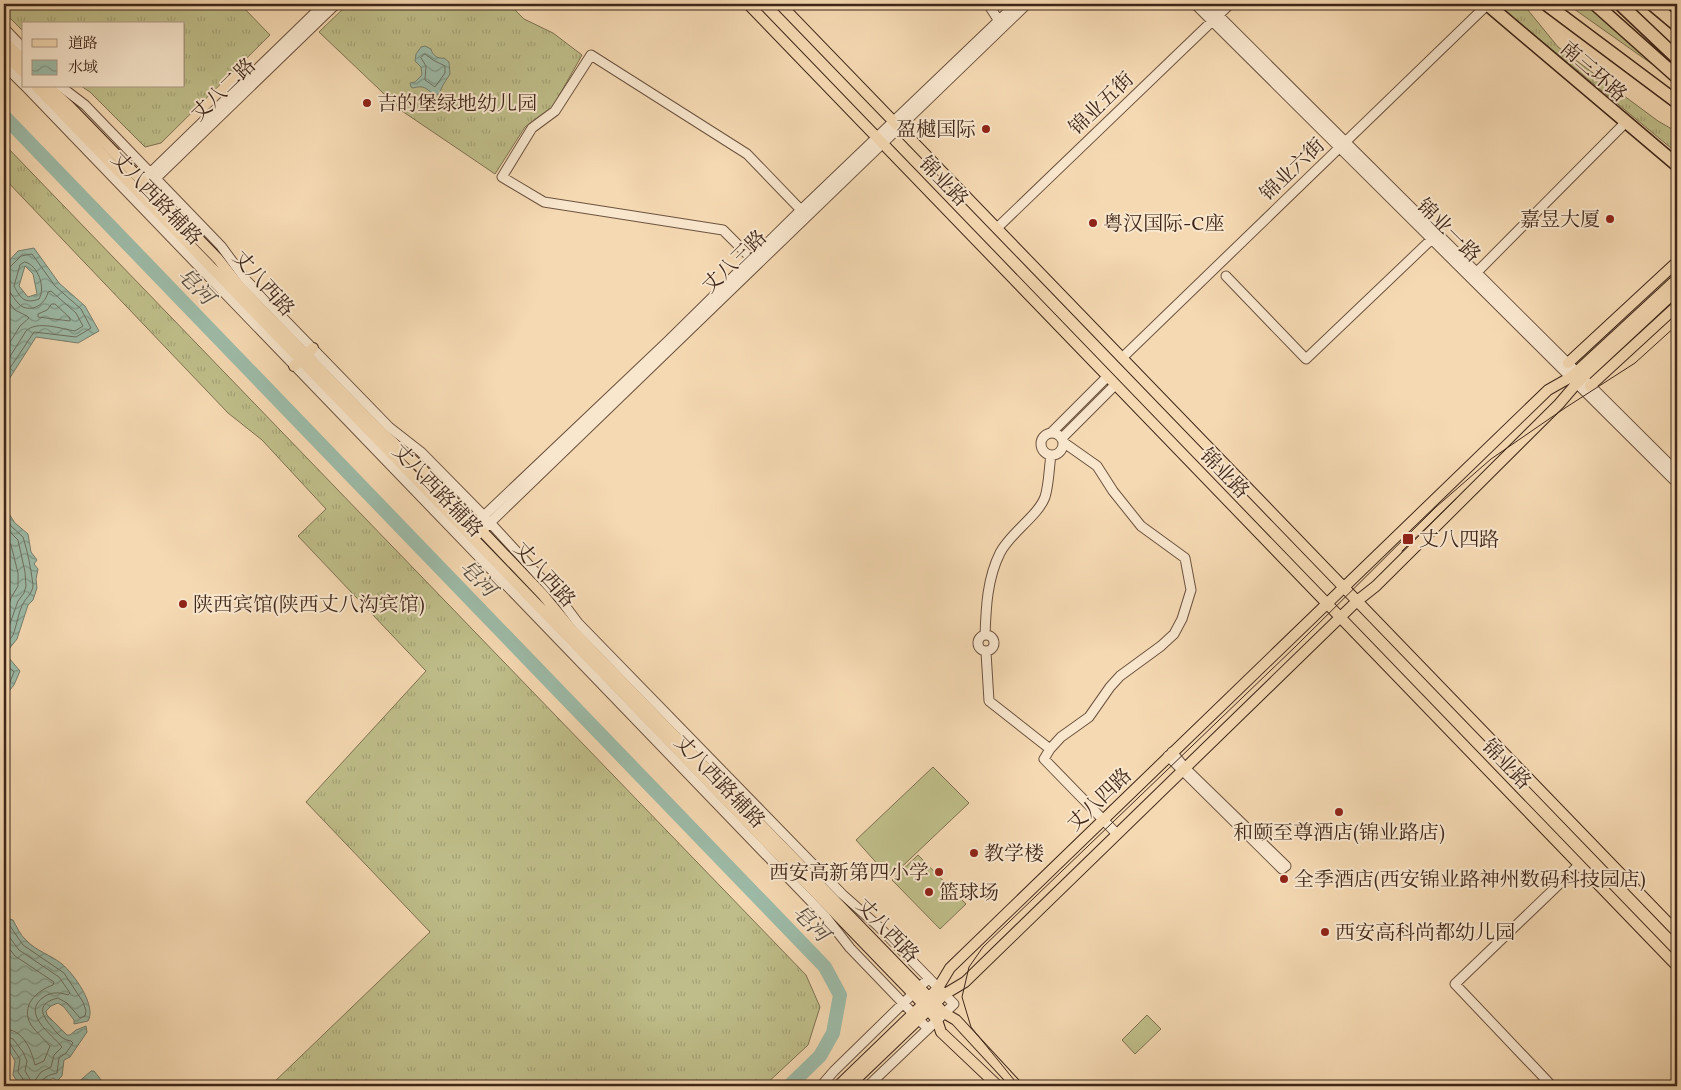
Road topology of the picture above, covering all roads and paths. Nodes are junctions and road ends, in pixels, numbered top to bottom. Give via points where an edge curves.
1 (324, 4) edge
2 (336, 4) edge
3 (748, 4) edge
4 (780, 4) edge
5 (988, 4) edge
6 (1016, 4) edge
7 (1027, 4) edge
8 (1195, 4) edge
9 (1207, 4) edge
10 (1230, 4) edge
11 (1487, 4) edge
12 (1546, 4) edge
13 (1595, 4) edge
14 (1620, 4) edge
15 (1624, 4) edge
16 (1652, 4) edge
17 (1215, 18) junction
18 (998, 21) junction
19 (1677, 25) edge
20 (4, 28) edge
21 (4, 41) edge
22 (22, 47) edge
23 (1677, 48) edge
24 (4, 53) edge
25 (1677, 58) edge
26 (22, 60) edge
27 (4, 65) edge
28 (22, 71) edge
29 (1677, 77) edge
30 (22, 84) edge
31 (26, 88) edge
32 (38, 88) edge
33 (49, 88) edge
34 (63, 88) edge
35 (1677, 102) edge
36 (1626, 122) junction
37 (897, 124) junction
38 (880, 140) junction
39 (1343, 144) junction
40 (1677, 165) edge
41 (153, 176) junction
42 (138, 190) junction
43 (801, 210) junction
44 (997, 228) junction
45 (1435, 236) junction
46 (752, 259) junction
47 (1677, 262) edge
48 (1477, 272) junction
49 (1226, 276) dead end
50 (1677, 279) edge
51 (1677, 290) edge
52 (1677, 306) edge
53 (1619, 338) junction
54 (303, 357) junction
55 (1122, 358) junction
56 (1568, 363) junction
57 (1107, 377) junction
58 (1577, 377) junction
59 (1115, 385) junction
60 (1590, 386) junction
61 (1051, 433) junction
62 (1063, 440) junction
63 (1051, 455) junction
64 (1677, 472) edge
65 (1677, 482) edge
66 (487, 519) junction
67 (478, 527) junction
68 (469, 539) junction
69 (1344, 587) junction
70 (1357, 601) junction
71 (1326, 604) junction
72 (1340, 618) junction
73 (1050, 749) junction
74 (1170, 754) junction
75 (1184, 769) junction
76 (1102, 820) junction
77 (1116, 834) junction
78 (1579, 865) junction
79 (1677, 932) edge
80 (1677, 966) edge
81 (930, 978) junction
82 (916, 991) junction
83 (942, 991) junction
84 (903, 1004) junction
85 (928, 1004) junction
86 (916, 1016) junction
87 (940, 1017) junction
88 (928, 1029) junction
89 (821, 1086) edge
90 (838, 1086) edge
91 (849, 1086) edge
92 (868, 1086) edge
93 (998, 1086) edge
94 (1016, 1086) edge
95 (1552, 1086) edge

1 - 41 street, 丈八二路
2 - 41 street, 丈八二路
3 - 38 main road, 锦业路
4 - 37 main road, 锦业路
5 - 18 street
6 - 18 street, 丈八三路
7 - 37 street, 丈八三路
8 - 17 street, 锦业一路
9 - 17 street, 锦业一路
10 - 17 street, 锦业五街
11 - 36 highway, 南三环路
11 - 39 street, 锦业六街
12 - 35 highway
13 - 29 highway
14 - 25 highway
15 - 23 highway
16 - 19 highway
17 - 39 street, 锦业一路
17 - 44 street, 锦业五街
18 - 37 street, 丈八三路
20 - 22 street
21 - 26 main road
24 - 28 main road
27 - 30 street, 丈八西路辅路
31 - 42 street, 丈八西路辅路
32 - 42 main road, 丈八西路
33 - 42 main road, 丈八西路 via 69,106
34 - 41 street, 丈八西路辅路 via 85,105
36 - 40 highway, 南三环路
36 - 48 street
37 - 38 street, 丈八三路
37 - 44 main road, 锦业路
38 - 43 street, 丈八三路
38 - 57 main road, 锦业路
38 - 66 street, 丈八三路
39 - 45 street, 锦业一路
39 - 55 street, 锦业六街
41 - 42 street, 丈八二路
41 - 54 street, 丈八西路辅路 via 221,246
42 - 54 street, 丈八西路辅路
42 - 54 main road, 丈八西路 via 218,259
43 - 46 street, 丈八三路
43 - 46 street via 747,154 590,55 555,111 532,128 502,176 544,202 723,230
44 - 55 main road, 锦业路
45 - 48 street, 锦业一路
45 - 49 street via 1306,359
45 - 58 street, 锦业一路
46 - 66 street, 丈八三路
47 - 56 main road
48 - 56 street, 锦业一路
50 - 53 main road, 丈八四路
51 - 53 main road, 丈八四路
52 - 60 main road
53 - 58 main road, 丈八四路
54 - 66 street, 丈八西路辅路 via 421,452
54 - 67 main road, 丈八西路 via 417,464
54 - 68 main road, 丈八西路
55 - 69 main road, 锦业路
56 - 58 street, 锦业一路
57 - 59 main road, 锦业路
57 - 61 street
58 - 60 street, 锦业一路
58 - 65 street, 锦业一路
58 - 69 main road, 丈八四路 via 1548,390
58 - 70 main road, 丈八四路 via 1559,404 1376,586
59 - 62 street
59 - 71 main road, 锦业路
60 - 64 street, 锦业一路
61 - 62 street via 1056,433
61 - 63 street via 1043,438 1041,446
62 - 63 street via 1058,454
62 - 73 street via 1096,466 1141,526 1185,558 1191,590 1174,634 1120,676 1089,717
63 - 73 street via 1044,499 1000,552 988,590 985,636 992,638 994,643 993,648 986,652 988,701
66 - 67 street, 丈八三路
66 - 81 street, 丈八西路辅路 via 560,598 578,623 842,894
67 - 68 street, 丈八三路
67 - 82 main road, 丈八西路
68 - 82 main road, 丈八西路
68 - 84 street, 丈八西路辅路 via 825,916 850,948
69 - 70 main road, 锦业路
69 - 71 main road, 丈八四路
70 - 72 main road, 丈八四路
70 - 79 main road, 锦业路
71 - 72 main road, 锦业路
71 - 74 main road, 丈八四路
72 - 75 main road, 丈八四路
72 - 78 main road, 锦业路
73 - 76 street via 1044,759
74 - 75 street
74 - 76 main road, 丈八四路
75 - 75 street via 1282,869 1286,866
75 - 77 main road, 丈八四路
76 - 77 street
76 - 83 main road, 丈八四路 via 950,968
77 - 83 main road, 丈八四路 via 965,982
78 - 80 main road, 锦业路
78 - 95 street via 1456,984
81 - 82 street
81 - 83 street, 丈八西路辅路
82 - 84 street
82 - 85 main road, 丈八西路
83 - 85 main road, 丈八四路
83 - 87 street, 丈八西路辅路 via 954,1004
84 - 86 street, 丈八西路辅路
84 - 89 street
85 - 86 main road, 丈八四路
85 - 87 main road, 丈八西路
86 - 88 street, 丈八西路辅路
86 - 90 main road, 丈八四路
86 - 91 main road, 丈八四路
87 - 88 street
87 - 93 main road, 丈八西路 via 941,1032
87 - 94 main road, 丈八西路 via 956,1020
88 - 92 street

